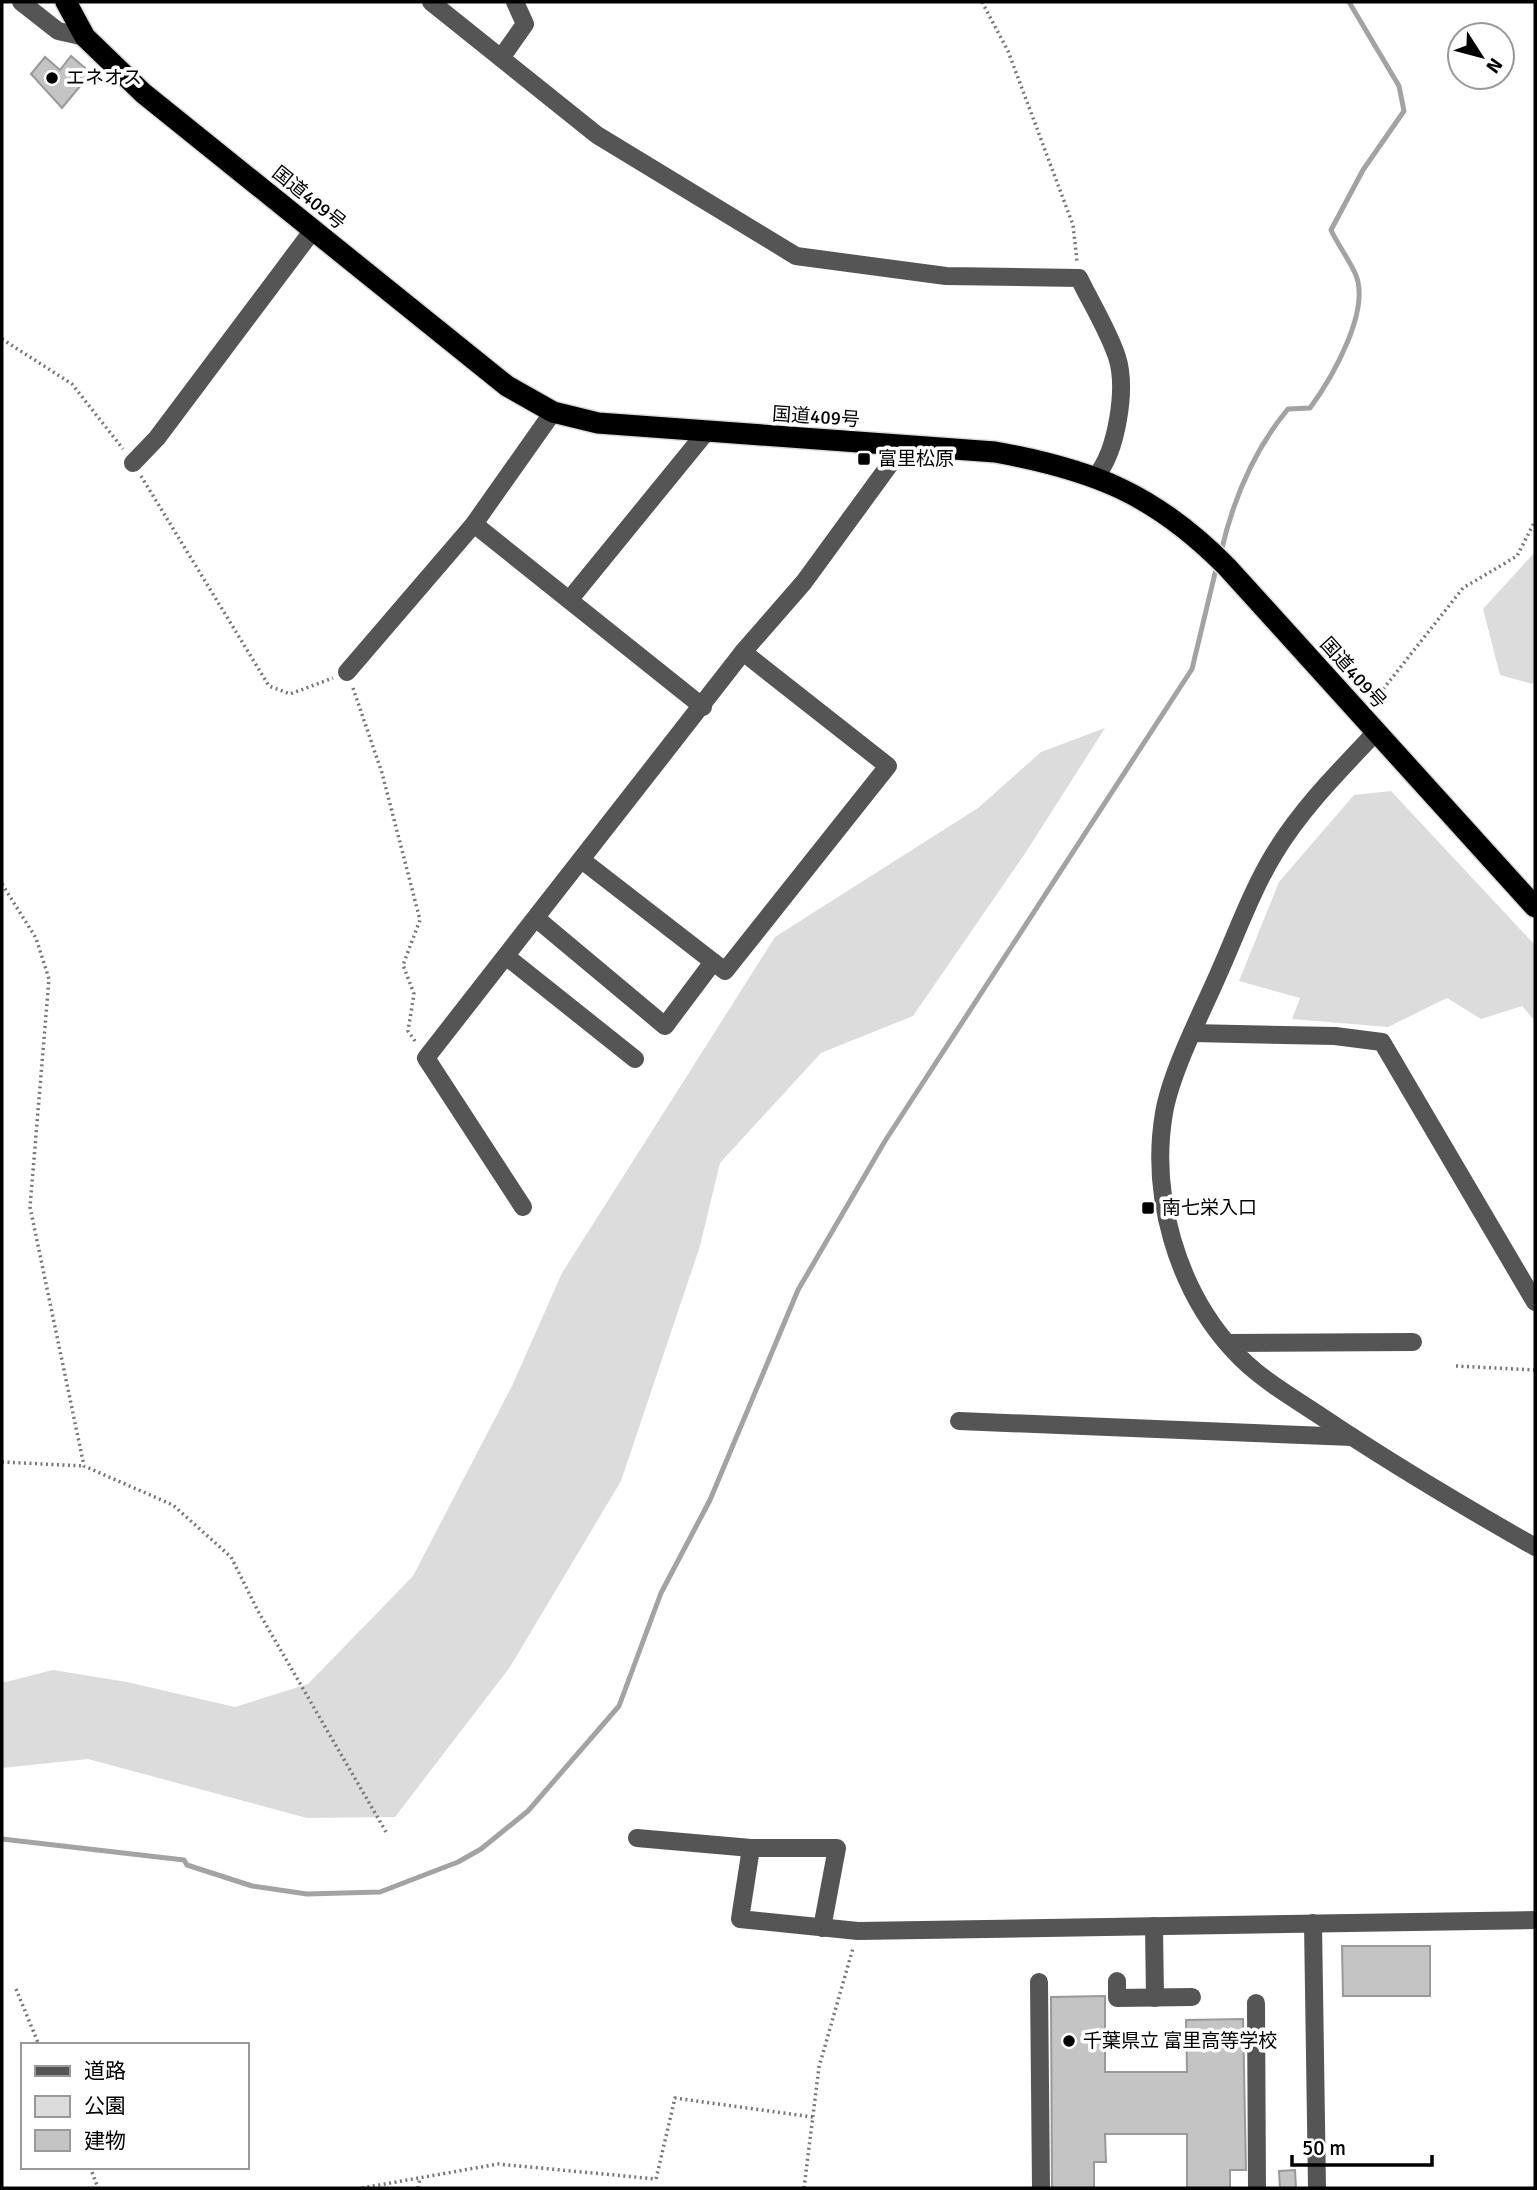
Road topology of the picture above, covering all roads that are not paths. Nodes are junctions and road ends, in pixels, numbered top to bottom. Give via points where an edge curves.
1 (21, 2) edge
2 (66, 2) edge
3 (431, 2) edge
4 (515, 2) edge
5 (85, 37) junction
6 (501, 58) junction
7 (313, 230) junction
8 (554, 412) junction
9 (707, 431) junction
10 (904, 445) junction
11 (133, 463) road end
12 (1096, 476) junction
13 (474, 524) junction
14 (570, 599) junction
15 (743, 652) junction
16 (347, 672) road end
17 (703, 707) junction
18 (1368, 725) junction
19 (583, 861) junction
20 (1535, 907) edge
21 (537, 919) junction
22 (507, 957) junction
23 (713, 962) junction
24 (1192, 1033) junction
25 (635, 1059) dead end
26 (523, 1207) dead end
27 (1535, 1302) edge
28 (1413, 1342) dead end
29 (1228, 1343) junction
30 (958, 1421) dead end
31 (1352, 1437) junction
32 (1535, 1547) edge
33 (637, 1839) dead end
34 (751, 1848) junction
35 (1535, 1920) edge
36 (1313, 1923) junction
37 (1154, 1926) junction
38 (822, 1928) junction
39 (1117, 1981) dead end
40 (1040, 1982) dead end
41 (1192, 1997) dead end
42 (1155, 1998) junction
43 (1256, 2003) dead end
44 (1041, 2188) edge
45 (1257, 2188) edge
46 (1317, 2188) edge

1 - 5 street via 58,31
2 - 5 highway, 国道409号
3 - 6 street
4 - 6 street via 525,24
5 - 7 highway, 国道409号 via 143,93
6 - 12 street via 597,135 796,256 946,276 1079,278 1118,358 1120,412 1106,465
7 - 8 highway, 国道409号 via 507,386
7 - 11 street via 157,438
8 - 9 highway, 国道409号 via 598,424
8 - 13 street
9 - 10 highway, 国道409号
9 - 14 street
10 - 12 highway, 国道409号 via 995,452
10 - 15 street via 804,582
12 - 18 highway, 国道409号 via 1129,491 1197,537
13 - 14 street
13 - 16 street
14 - 17 street
15 - 17 street
15 - 23 street via 888,766 725,971
17 - 19 street
18 - 20 highway, 国道409号
18 - 24 street via 1274,855
19 - 21 street
19 - 23 street
21 - 22 street
21 - 23 street via 665,1026
22 - 25 street
22 - 26 street via 426,1058
24 - 27 street via 1335,1036 1382,1042
24 - 29 street via 1164,1112 1160,1165 1165,1214 1200,1305
28 - 29 street
29 - 31 street via 1272,1384
30 - 31 street
31 - 32 street
33 - 34 street
34 - 38 street via 740,1919
34 - 38 street via 837,1848
35 - 36 street
36 - 37 street
36 - 46 street
37 - 38 street
37 - 42 street
39 - 42 street via 1117,1998
40 - 44 street
41 - 42 street
43 - 45 street

